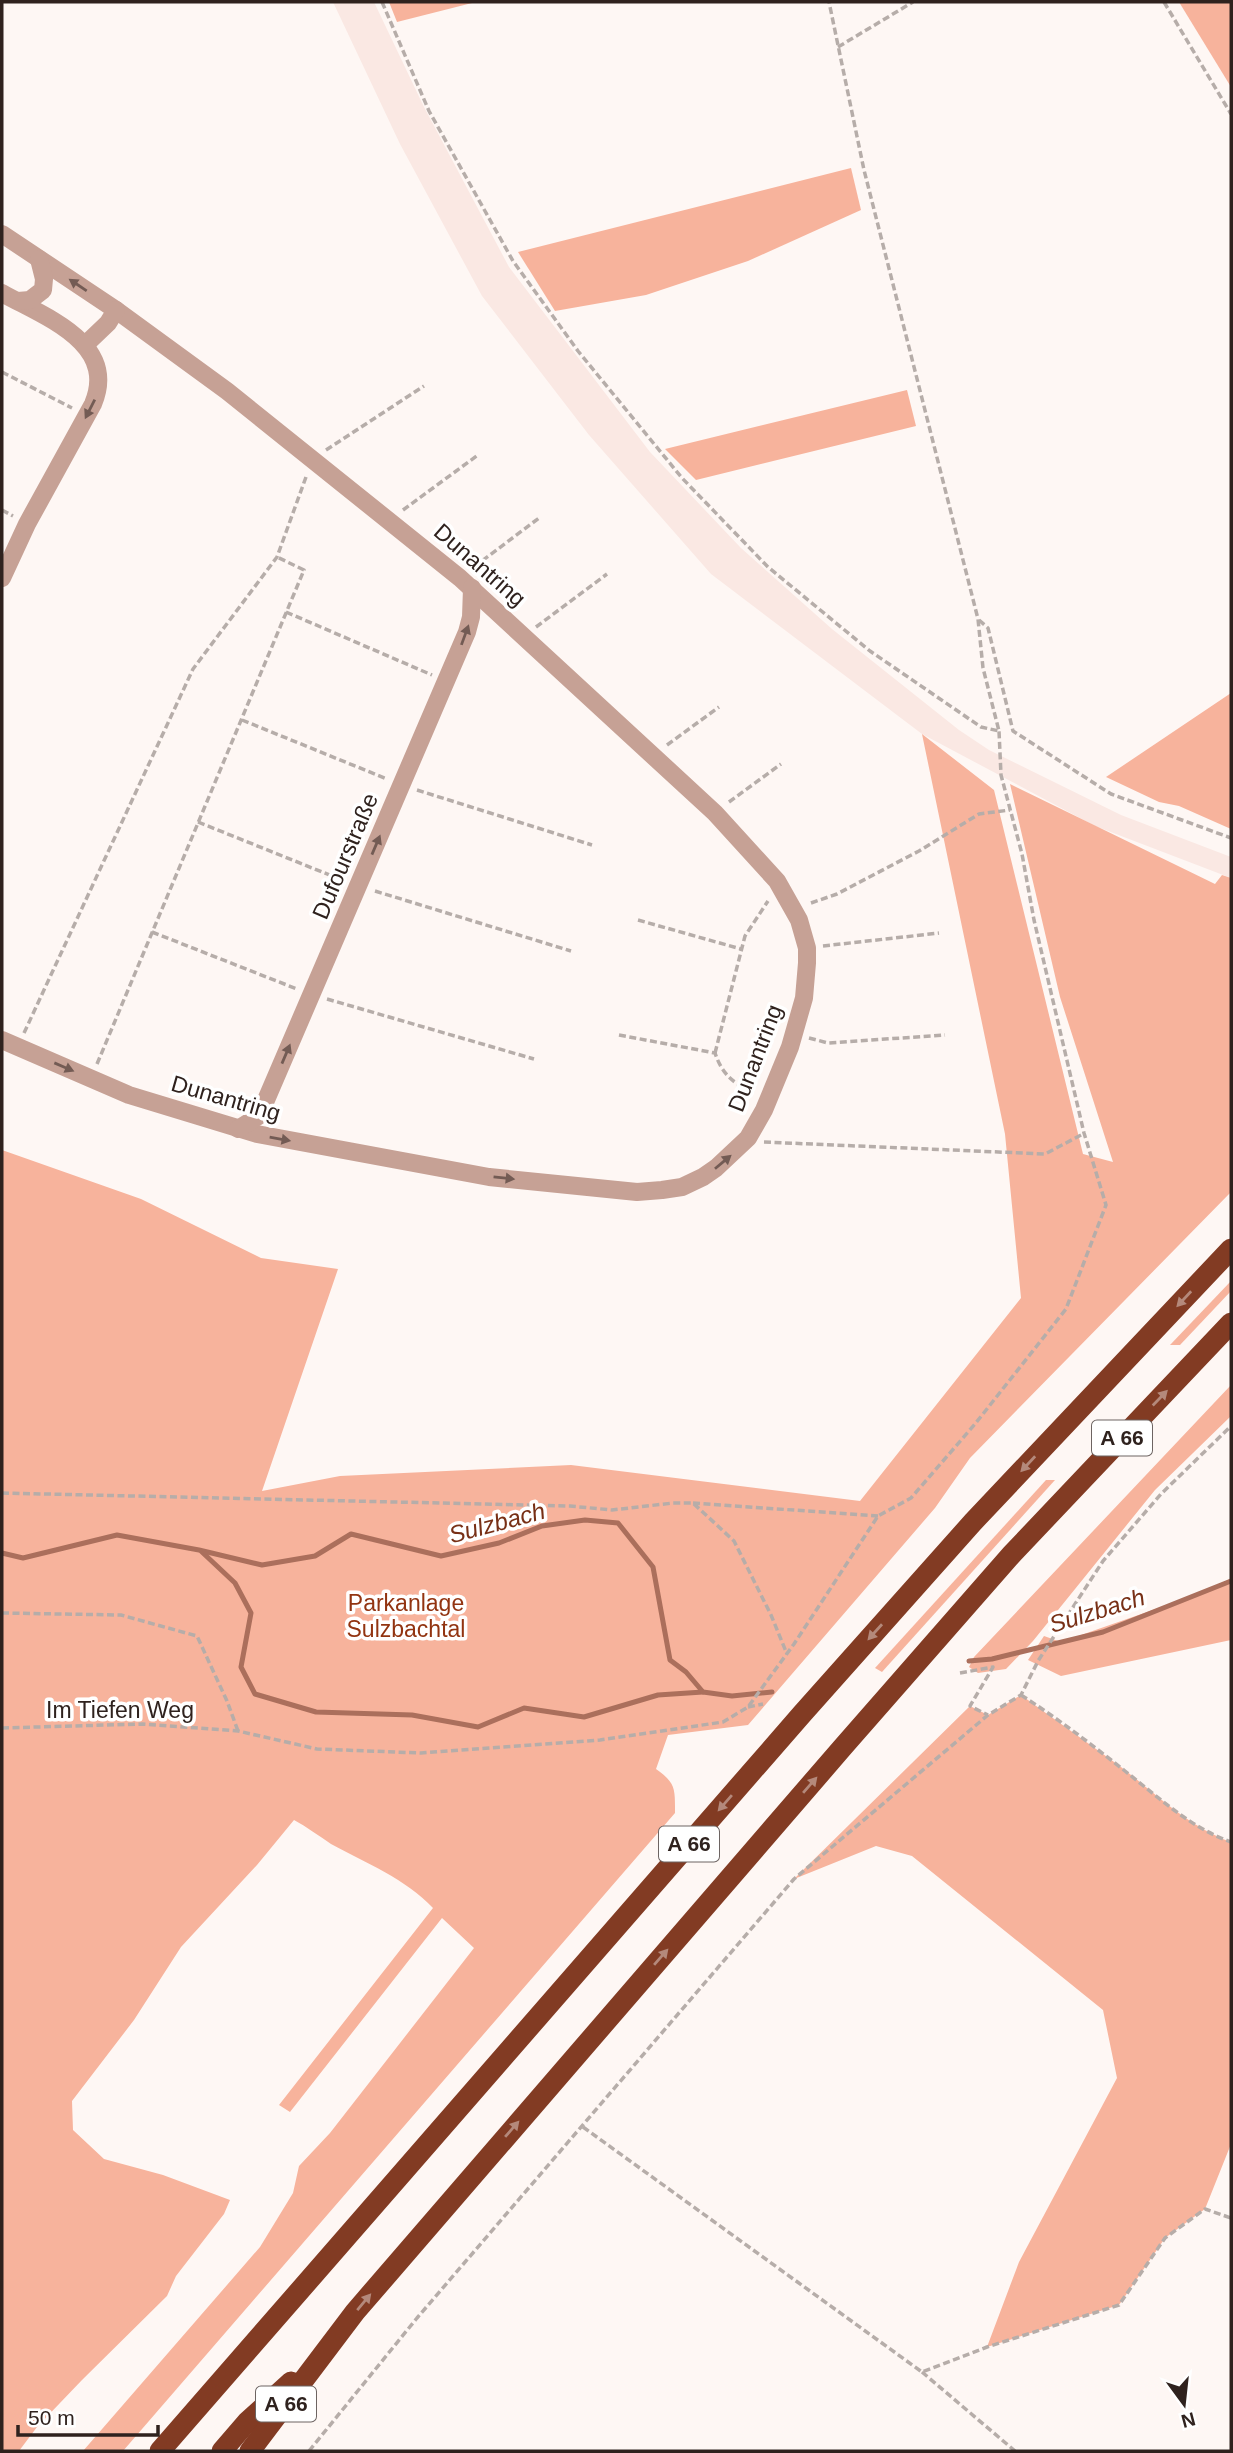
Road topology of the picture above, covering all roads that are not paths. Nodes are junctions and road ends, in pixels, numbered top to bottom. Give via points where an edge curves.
1 (2, 234) edge
2 (39, 259) junction
3 (10, 297) edge
4 (116, 310) junction
5 (86, 344) junction
6 (2, 578) edge
7 (466, 583) junction
8 (10, 1044) edge
9 (238, 1129) junction
10 (1231, 1249) edge
11 (1231, 1323) edge
12 (321, 2355) junction
13 (160, 2451) edge
14 (222, 2451) edge
15 (250, 2451) edge

1 - 2 street, Dunantring
2 - 3 street via 43,290 30,300
4 -> 2 street, Dunantring
3 - 5 street
4 - 5 street
4 - 7 street, Dunantring via 313,458
5 -> 6 street via 97,394
9 -> 7 street, Dufourstraße via 257,1117 263,1107 467,632 471,617
9 -> 7 street, Dunantring via 489,1177 637,1192 682,1187 703,1177 748,1138 769,1099 804,998 807,948 794,909 777,881 715,813
8 -> 9 street, Dunantring via 129,1095
10 -> 13 highway, A 66 via 974,1522 802,1714
12 -> 11 highway, A 66 via 466,2181 1012,1554
12 - 14 highway, A 66
12 - 15 highway, A 66

